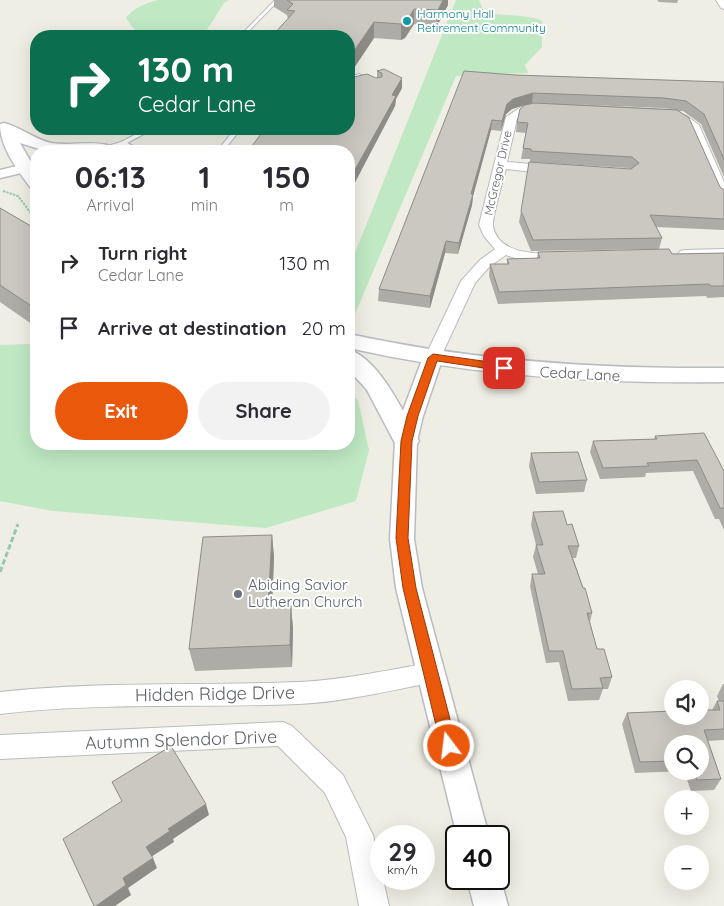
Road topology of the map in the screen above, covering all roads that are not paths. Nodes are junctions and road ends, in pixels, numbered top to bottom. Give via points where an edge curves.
1 (720, 0) edge
2 (294, 3) edge
3 (724, 6) edge
4 (248, 30) edge
5 (355, 74) edge
6 (372, 81) edge
7 (559, 109) edge
8 (653, 112) edge
9 (2, 129) edge
10 (138, 135) edge
11 (233, 135) edge
12 (123, 143) junction
13 (36, 145) edge
14 (116, 145) edge
15 (128, 145) edge
16 (225, 145) edge
17 (500, 164) junction
18 (30, 171) edge
19 (563, 171) edge
20 (30, 173) edge
21 (0, 174) edge
22 (724, 197) edge
23 (503, 250) junction
24 (724, 253) edge
25 (668, 255) edge
26 (574, 258) edge
27 (355, 342) edge
28 (433, 358) junction
29 (355, 363) edge
30 (724, 375) edge
31 (406, 441) junction
32 (430, 673) junction
33 (0, 703) edge
34 (0, 747) edge
35 (470, 825) edge
36 (487, 890) edge
37 (374, 906) edge
38 (491, 906) edge

1 - 3 street
2 - 4 lane via 275,2
5 - 6 lane
7 - 17 street, McGregor Drive via 532,108 515,113
8 - 22 street via 678,116 694,125
9 - 13 main road
9 - 18 main road
10 - 12 lane
11 - 16 lane
12 - 14 lane
12 - 15 lane
17 - 19 street
17 - 23 street, McGregor Drive via 486,225 492,239
20 - 21 street
23 - 26 street via 530,257
23 - 28 street via 484,263 468,281
24 - 25 street
27 - 28 main road, Cedar Lane
28 - 30 main road, Cedar Lane via 564,373 654,377
28 - 31 street
29 - 31 main road via 377,386
31 - 32 street via 402,538 409,588
32 - 33 street, Hidden Ridge Drive via 301,693 52,697
32 - 35 street
34 - 37 street, Autumn Splendor Drive via 283,734 334,784 359,836
36 - 38 street

